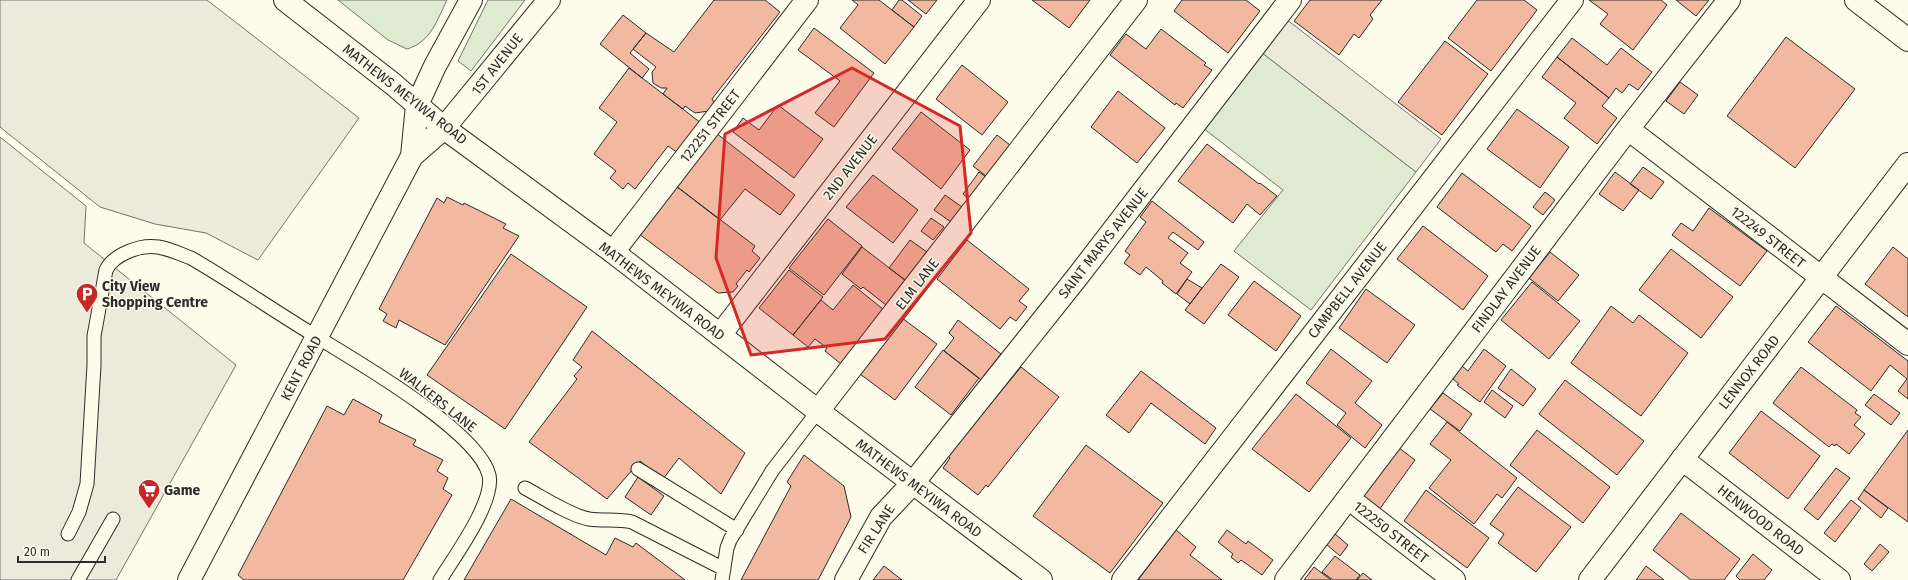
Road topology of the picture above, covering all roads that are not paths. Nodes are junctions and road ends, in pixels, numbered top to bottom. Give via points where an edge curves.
1 (285, 0) edge
2 (471, 0) edge
3 (549, 0) edge
4 (807, 0) edge
5 (979, 0) edge
6 (1136, 0) edge
7 (1290, 0) edge
8 (1572, 0) edge
9 (1728, 0) edge
10 (1856, 0) edge
11 (1908, 40) edge
12 (417, 105) junction
13 (444, 128) junction
14 (1628, 129) junction
15 (412, 156) junction
16 (1908, 164) edge
17 (612, 252) junction
18 (1822, 278) junction
19 (720, 335) junction
20 (318, 337) junction
21 (1908, 344) edge
22 (818, 412) junction
23 (1682, 459) junction
24 (638, 468) dead end
25 (913, 482) junction
26 (524, 488) dead end
27 (1348, 498) junction
28 (113, 519) dead end
29 (736, 530) junction
30 (68, 534) dead end
31 (723, 575) edge
32 (78, 580) edge
33 (189, 580) edge
34 (440, 580) edge
35 (846, 580) edge
36 (1040, 580) edge
37 (1123, 580) edge
38 (1286, 580) edge
39 (1454, 580) edge
40 (1590, 580) edge
41 (1839, 580) edge

1 - 12 street, MATHEWS MEYIWA ROAD
2 - 12 street
3 - 13 street, 1ST AVENUE
4 - 17 street, 122251 STREET
5 - 19 street, 2ND AVENUE
6 - 22 street, ELM LANE
7 - 25 street, SAINT MARYS AVENUE via 1078,276
8 - 37 street, CAMPBELL AVENUE
9 - 14 street, FINDLAY AVENUE
10 - 11 street
12 - 13 street, MATHEWS MEYIWA ROAD
12 - 15 street, KENT ROAD
13 - 15 street, KENT ROAD
13 - 17 street, MATHEWS MEYIWA ROAD
14 - 18 street, 122249 STREET
14 - 27 street, FINDLAY AVENUE
15 - 20 street, KENT ROAD
16 - 18 street, LENNOX ROAD
17 - 19 street, MATHEWS MEYIWA ROAD
18 - 21 street, 122249 STREET
18 - 23 street, LENNOX ROAD
19 - 22 street, MATHEWS MEYIWA ROAD
20 - 30 lane, WALKERS LANE via 191,258 156,247 139,249 114,260 106,270 94,336 87,484 79,512
20 - 33 street, KENT ROAD
20 - 34 lane, WALKERS LANE via 370,368 426,408 464,439 482,459 489,476 487,495 476,521
22 - 25 street, MATHEWS MEYIWA ROAD
22 - 29 lane, ELM LANE via 772,471
23 - 40 street, LENNOX ROAD
23 - 41 street, HENWOOD ROAD
24 - 29 lane
25 - 35 street, FIR LANE via 881,517
25 - 36 street, MATHEWS MEYIWA ROAD
26 - 31 lane via 578,516 632,522
27 - 38 street, FINDLAY AVENUE
27 - 39 street, 122250 STREET
28 - 32 lane
29 - 31 lane, ELM LANE via 727,548

